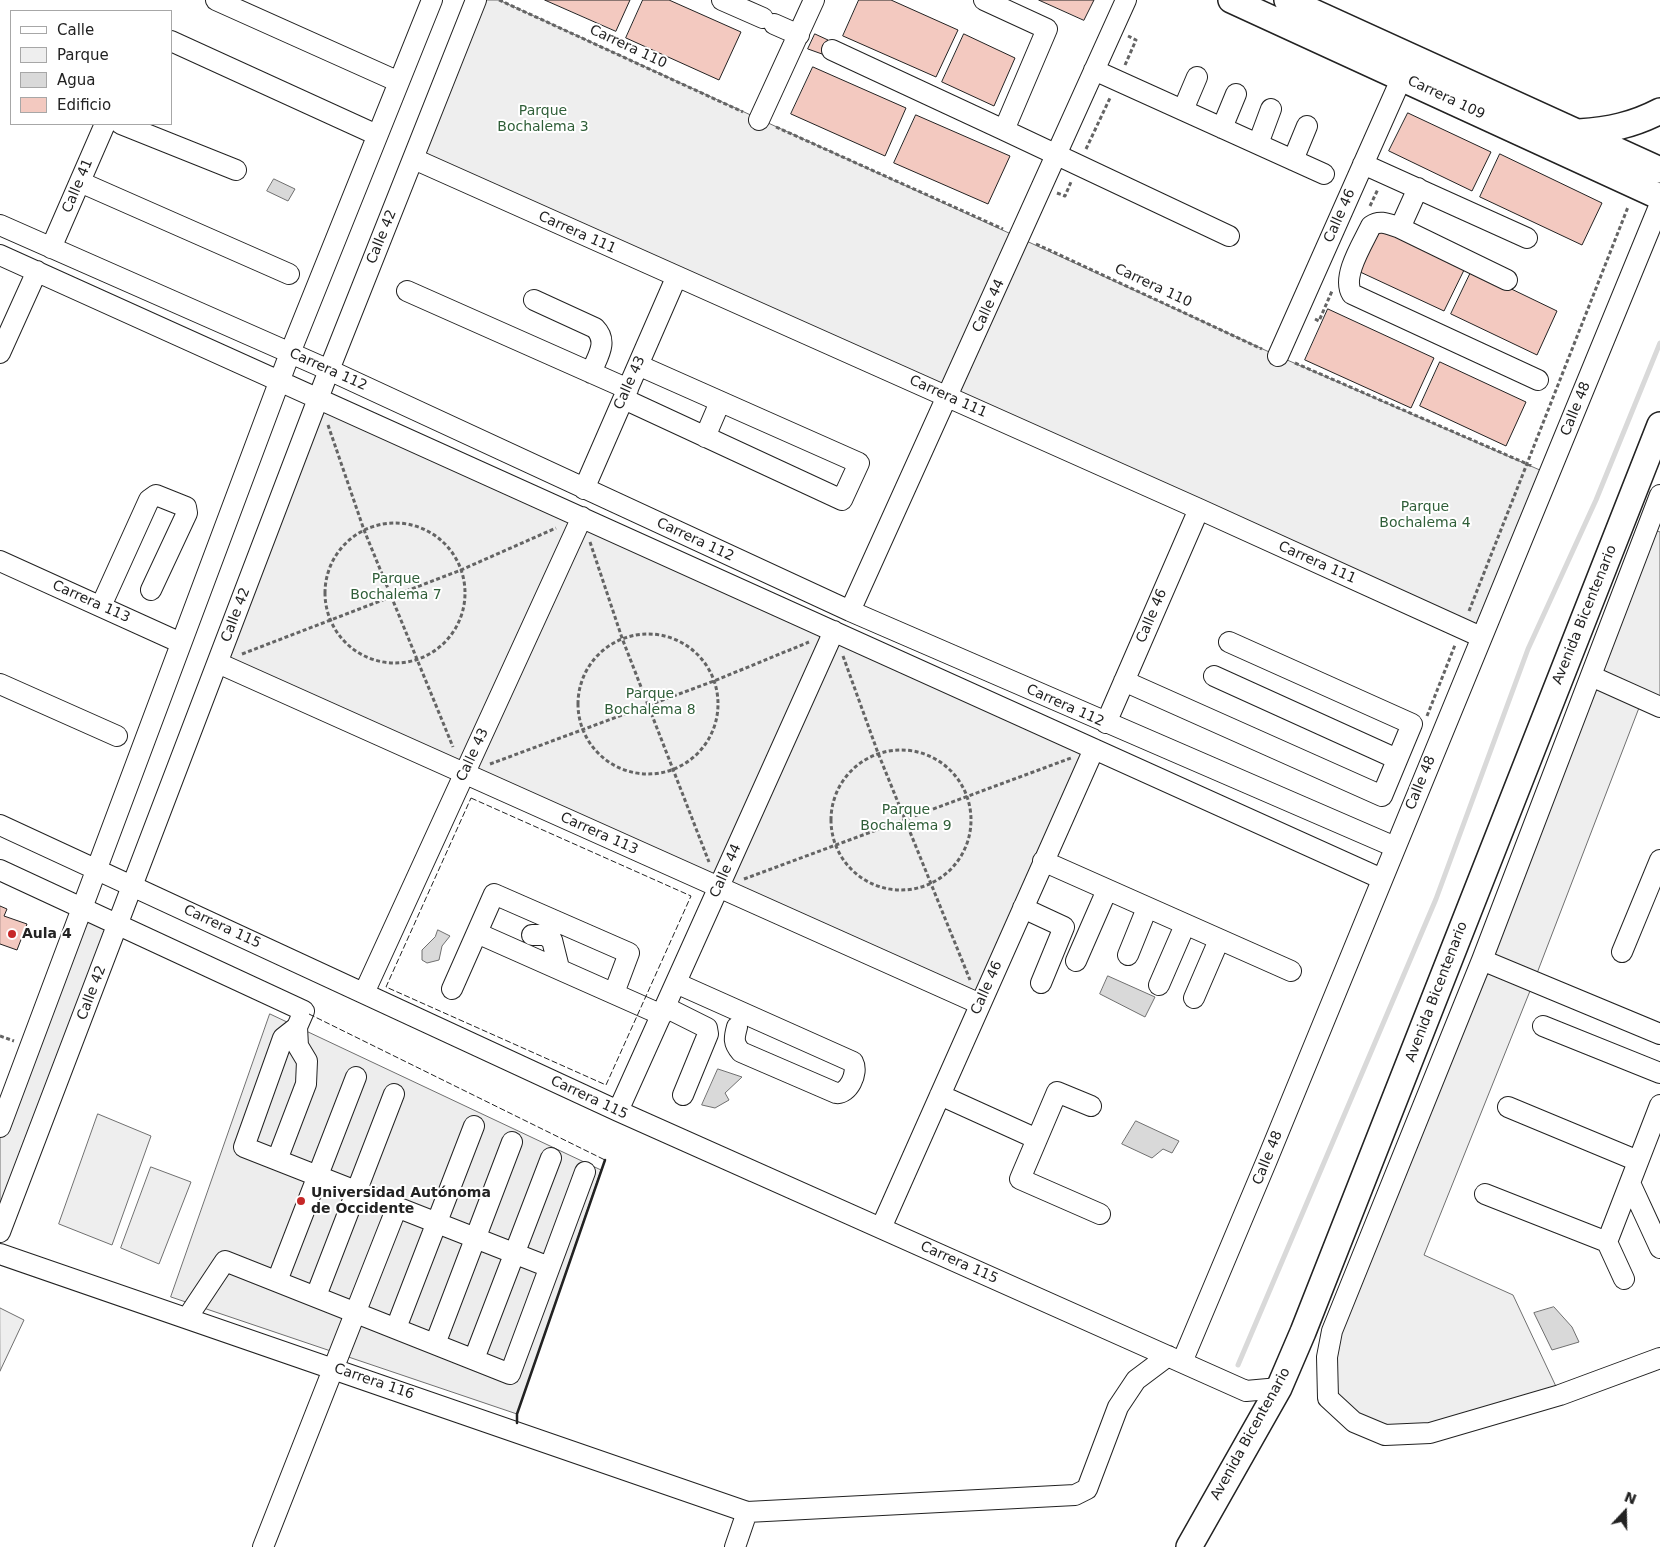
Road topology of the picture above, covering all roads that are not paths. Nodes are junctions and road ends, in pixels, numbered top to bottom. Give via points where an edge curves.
1 (216, 0) edge
2 (432, 0) edge
3 (476, 0) edge
4 (722, 0) edge
5 (814, 0) edge
6 (984, 0) edge
7 (1126, 0) edge
8 (1231, 0) edge
9 (1287, 0) edge
10 (758, 13) edge
11 (799, 35) junction
12 (172, 41) edge
13 (832, 50) dead end
14 (1094, 70) junction
15 (1197, 77) dead end
16 (1402, 77) junction
17 (399, 82) junction
18 (1236, 94) dead end
19 (1271, 109) dead end
20 (1183, 110) junction
21 (1660, 111) edge
22 (760, 120) road end
23 (105, 125) edge
24 (124, 125) edge
25 (1307, 126) dead end
26 (1222, 128) junction
27 (1004, 130) junction
28 (1576, 132) junction
29 (377, 136) junction
30 (1258, 144) junction
31 (1057, 155) junction
32 (414, 159) junction
33 (1293, 160) junction
34 (1363, 164) junction
35 (236, 170) dead end
36 (1659, 171) edge
37 (1324, 174) dead end
38 (80, 182) junction
39 (1418, 188) junction
40 (1660, 197) edge
41 (1660, 204) edge
42 (0, 224) edge
43 (1400, 228) junction
44 (1229, 236) dead end
45 (1527, 238) dead end
46 (51, 248) junction
47 (0, 255) edge
48 (37, 272) junction
49 (289, 274) dead end
50 (676, 278) junction
51 (1507, 280) dead end
52 (407, 291) dead end
53 (534, 300) dead end
54 (0, 353) edge
55 (290, 353) junction
56 (1278, 356) road end
57 (638, 365) junction
58 (329, 370) junction
59 (590, 373) junction
60 (280, 380) junction
61 (1538, 380) dead end
62 (626, 394) junction
63 (947, 397) junction
64 (319, 398) junction
65 (720, 402) junction
66 (1660, 425) edge
67 (705, 437) junction
68 (584, 489) junction
69 (1660, 495) edge
70 (1199, 509) junction
71 (582, 517) junction
72 (0, 561) edge
73 (152, 590) dead end
74 (101, 606) junction
75 (850, 611) junction
76 (834, 631) junction
77 (1481, 637) junction
78 (1229, 642) dead end
79 (181, 643) junction
80 (218, 663) junction
81 (1214, 676) dead end
82 (1591, 676) junction
83 (1124, 681) junction
84 (0, 684) edge
85 (1660, 707) edge
86 (1106, 723) junction
87 (117, 736) dead end
88 (1094, 749) junction
89 (1397, 759) junction
90 (464, 774) junction
91 (0, 825) edge
92 (1394, 847) junction
93 (1660, 860) edge
94 (1044, 861) junction
95 (98, 869) junction
96 (0, 870) edge
97 (1382, 879) junction
98 (133, 886) junction
99 (719, 888) junction
100 (1107, 890) junction
101 (83, 907) junction
102 (1023, 908) junction
103 (1147, 908) junction
104 (118, 923) junction
105 (1185, 925) junction
106 (477, 933) junction
107 (532, 936) dead end
108 (1219, 940) junction
109 (1622, 952) dead end
110 (1128, 955) dead end
111 (1482, 960) junction
112 (1076, 962) dead end
113 (559, 968) junction
114 (1291, 971) dead end
115 (676, 983) junction
116 (1041, 983) dead end
117 (1160, 986) dead end
118 (452, 989) dead end
119 (364, 993) junction
120 (614, 993) junction
121 (1194, 998) dead end
122 (980, 1004) junction
123 (663, 1011) junction
124 (301, 1019) junction
125 (1543, 1026) dead end
126 (737, 1027) dead end
127 (1660, 1034) edge
128 (1660, 1072) edge
129 (356, 1077) dead end
130 (394, 1094) dead end
131 (683, 1094) dead end
132 (940, 1095) junction
133 (1660, 1105) edge
134 (1091, 1106) dead end
135 (1508, 1106) dead end
136 (618, 1111) junction
137 (474, 1126) dead end
138 (0, 1127) edge
139 (1037, 1139) junction
140 (512, 1142) dead end
141 (551, 1158) dead end
142 (277, 1160) junction
143 (1638, 1161) junction
144 (585, 1172) dead end
145 (318, 1176) junction
146 (1630, 1183) junction
147 (357, 1191) junction
148 (1485, 1194) dead end
149 (397, 1207) junction
150 (1100, 1214) dead end
151 (437, 1223) junction
152 (881, 1228) junction
153 (0, 1232) edge
154 (475, 1238) junction
155 (1607, 1242) junction
156 (1660, 1248) edge
157 (0, 1254) edge
158 (515, 1254) junction
159 (549, 1267) junction
160 (1624, 1279) dead end
161 (277, 1281) junction
162 (316, 1296) junction
163 (355, 1312) junction
164 (187, 1318) junction
165 (396, 1328) junction
166 (435, 1344) junction
167 (1660, 1358) edge
168 (474, 1359) junction
169 (1175, 1359) junction
170 (334, 1368) junction
171 (1279, 1388) junction
172 (747, 1512) junction
173 (263, 1547) edge
174 (735, 1547) edge
175 (1189, 1547) edge

1 - 17 street
2 - 17 street
3 - 32 street, Calle 42
4 - 10 street
5 - 11 street
6 - 27 street via 1047,29
7 - 14 street, Calle 44
8 - 16 main road, Carrera 109
9 - 28 main road, Carrera 109
10 - 11 street
11 - 22 street
12 - 29 street
13 - 27 street
14 - 20 street
14 - 31 street, Calle 44
15 - 20 street
16 - 34 street, Calle 46
16 - 40 main road, Carrera 109
17 - 29 street
18 - 26 street
19 - 30 street
20 - 26 street
21 - 28 main road via 1640,122 1609,130
23 - 38 street, Calle 41
24 - 35 street
25 - 33 street
26 - 30 street
27 - 31 street
28 - 36 main road, Carrera 109
29 - 55 street
30 - 33 street
31 - 44 street
31 - 63 street, Calle 44
32 - 50 street, Carrera 111
32 - 58 street, Calle 42
33 - 37 street
34 - 39 street
34 - 56 street, Calle 46
38 - 46 street, Calle 41
38 - 49 street
39 - 43 street
39 - 45 street
41 - 77 street, Calle 48
42 - 46 street, Carrera 112
43 - 51 street
43 - 61 street via 1383,222 1371,226 1348,278 1347,287 1352,294
46 - 55 street, Carrera 112
47 - 48 street, Carrera 112
48 - 54 street
48 - 60 street, Carrera 112
50 - 57 street, Calle 43
50 - 63 street, Carrera 111
52 - 59 street
53 - 59 street via 595,328 602,335 603,343
55 - 58 street, Carrera 112
55 - 60 street
57 - 62 street, Calle 43
57 - 65 street
58 - 64 street, Calle 42
58 - 68 street, Carrera 112
59 - 62 street
60 - 64 street, Carrera 112
60 - 79 street
62 - 67 street
62 - 68 street, Calle 43
63 - 70 street, Carrera 111
63 - 75 street, Calle 44
64 - 71 street, Carrera 112
64 - 80 street, Calle 42
65 - 67 street
65 - 67 street via 859,463 842,500
66 - 171 main road, Avenida Bicentenario
68 - 75 street, Carrera 112
69 - 82 street
70 - 77 street, Carrera 111
70 - 83 street, Calle 46
71 - 76 street, Carrera 112
71 - 90 street, Calle 43
72 - 74 street, Carrera 113
73 - 74 street via 187,513 186,507 156,495 149,500
74 - 79 street, Carrera 113
75 - 86 street, Carrera 112
76 - 88 street, Carrera 112
76 - 99 street, Calle 44
77 - 92 street, Calle 48
78 - 89 street via 1412,724
79 - 95 street
80 - 90 street, Carrera 113
80 - 98 street, Calle 42
81 - 89 street
82 - 85 street
82 - 111 street
83 - 86 street, Calle 46
83 - 89 street via 1382,796
84 - 87 street
86 - 92 street, Carrera 112
88 - 94 street, Calle 46
88 - 97 street, Carrera 112
90 - 99 street, Carrera 113
90 - 119 street, Calle 43
91 - 95 street, Carrera 115
92 - 97 street, Calle 48
93 - 109 street
94 - 100 street
94 - 102 street, Calle 46
95 - 98 street, Carrera 115
95 - 101 street
96 - 101 street
97 - 169 street, Calle 48
98 - 104 street, Calle 42
98 - 119 street, Carrera 115
99 - 115 street, Calle 44
99 - 122 street, Carrera 113
100 - 103 street
100 - 112 street
101 - 104 street
101 - 138 street
102 - 116 street via 1064,927
102 - 122 street, Calle 46
103 - 105 street
103 - 110 street
104 - 124 street
104 - 153 street, Calle 42
105 - 108 street
105 - 117 street
106 - 113 street
106 - 118 street
106 - 120 street via 494,894 629,953
107 - 113 street via 545,935 552,940
108 - 114 street
108 - 121 street
111 - 127 street
111 - 167 street via 1332,1331 1327,1356 1328,1398 1354,1422 1385,1435 1430,1433 1560,1395
113 - 120 street
115 - 123 street, Calle 44
115 - 126 street via 852,1062 855,1071 847,1091 836,1093 741,1052 735,1046
119 - 136 street, Carrera 115
120 - 123 street
122 - 132 street, Calle 46
123 - 131 street via 707,1028 708,1034
123 - 136 street, Calle 44
124 - 142 street via 298,1046 307,1061 306,1084
124 - 142 street via 283,1038 244,1147
125 - 128 street
129 - 145 street
130 - 147 street
132 - 139 street
132 - 152 street, Calle 46
133 - 143 street
134 - 139 street via 1057,1092
135 - 143 street
136 - 152 street, Carrera 115
137 - 151 street
139 - 150 street via 1020,1179
140 - 154 street
141 - 158 street
142 - 145 street
143 - 146 street
144 - 159 street
145 - 147 street
145 - 161 street
146 - 155 street
146 - 156 street
147 - 149 street
147 - 162 street
148 - 155 street
149 - 151 street
149 - 163 street
151 - 154 street
151 - 165 street
152 - 169 street, Carrera 115
154 - 158 street
154 - 166 street
155 - 160 street
157 - 164 street, Carrera 116
158 - 159 street
158 - 168 street
159 - 168 street via 510,1374
161 - 162 street
161 - 164 street via 225,1261
162 - 163 street
163 - 165 street
163 - 170 street
164 - 170 street, Carrera 116
165 - 166 street
166 - 168 street
169 - 171 street, Carrera 115 via 1246,1391
169 - 172 street via 1136,1380 1118,1407 1087,1489 1075,1495
170 - 172 street, Carrera 116
170 - 173 street
171 - 175 main road, Avenida Bicentenario
172 - 174 street

